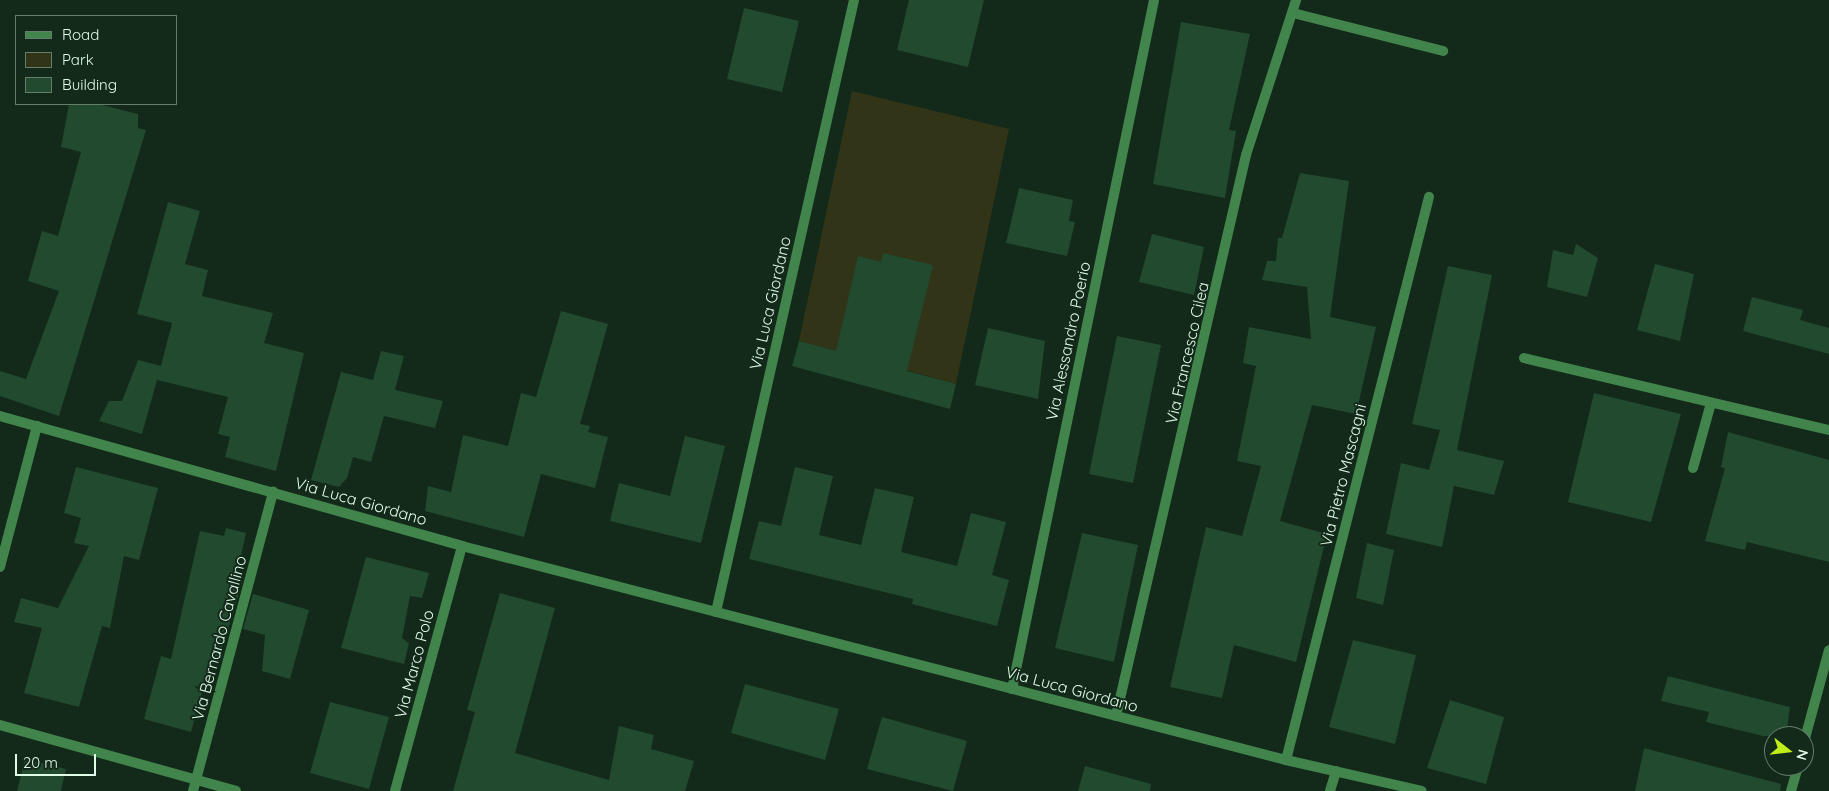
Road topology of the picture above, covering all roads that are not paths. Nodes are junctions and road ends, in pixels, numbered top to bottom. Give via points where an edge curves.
1 (854, 0) edge
2 (1154, 0) edge
3 (1296, 0) edge
4 (1293, 13) junction
5 (1443, 52) dead end
6 (1429, 197) dead end
7 (1524, 358) dead end
8 (1711, 402) junction
9 (0, 416) edge
10 (37, 426) junction
11 (1829, 430) edge
12 (1693, 468) dead end
13 (273, 492) junction
14 (462, 546) junction
15 (0, 567) edge
16 (716, 612) junction
17 (1829, 650) edge
18 (1012, 689) junction
19 (1116, 716) junction
20 (0, 725) edge
21 (1808, 726) edge
22 (1286, 760) junction
23 (1336, 771) junction
24 (1795, 776) edge
25 (196, 780) junction
26 (193, 791) edge
27 (236, 791) edge
28 (395, 791) edge
29 (1330, 791) edge
30 (1422, 791) edge
31 (1791, 791) edge

1 - 16 street, Via Luca Giordano
2 - 18 street, Via Alessandro Poerio
3 - 4 street, Via Francesco Cilea
4 - 5 street
4 - 19 street, Via Francesco Cilea via 1246,155
6 - 22 street, Via Pietro Mascagni
7 - 8 street
8 - 11 street
8 - 12 street
9 - 10 street, Via Luca Giordano
10 - 13 street, Via Luca Giordano
10 - 15 street
13 - 14 street, Via Luca Giordano
13 - 25 street, Via Bernardo Cavallino
14 - 16 street, Via Luca Giordano
14 - 28 street, Via Marco Polo
16 - 18 street, Via Luca Giordano
17 - 21 street
18 - 19 street, Via Luca Giordano
19 - 22 street, Via Luca Giordano
20 - 25 street
22 - 23 street, Via Luca Giordano
23 - 29 street
23 - 30 street, Via Luca Giordano
24 - 31 street
25 - 26 street, Via Bernardo Cavallino
25 - 27 street

